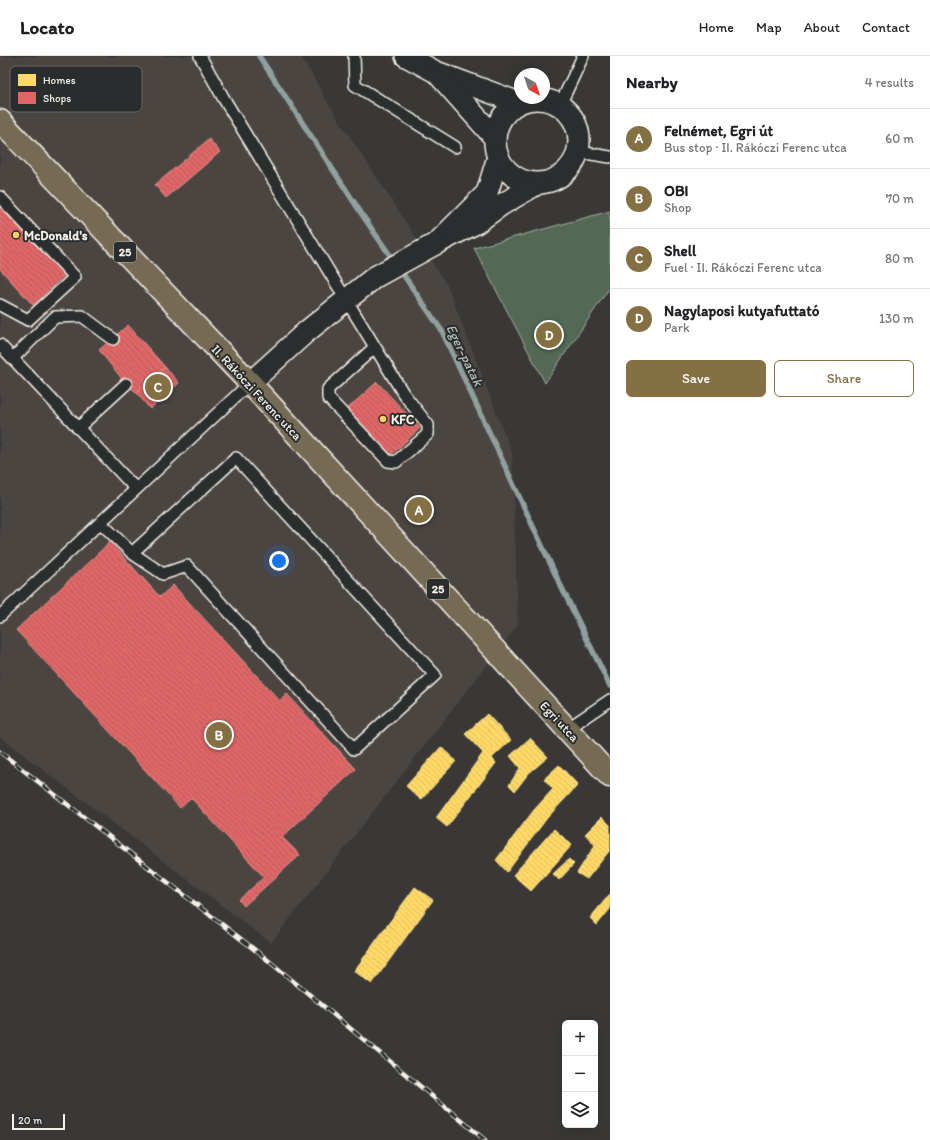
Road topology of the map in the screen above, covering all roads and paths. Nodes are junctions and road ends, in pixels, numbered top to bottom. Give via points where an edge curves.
1 (200, 56) edge
2 (354, 56) edge
3 (406, 56) edge
4 (583, 56) edge
5 (436, 72) junction
6 (550, 100) edge
7 (514, 101) edge
8 (518, 104) edge
9 (560, 105) junction
10 (0, 121) edge
11 (455, 147) dead end
12 (496, 147) junction
13 (579, 152) junction
14 (610, 157) edge
15 (537, 184) junction
16 (0, 197) edge
17 (437, 243) junction
18 (346, 298) junction
19 (0, 305) edge
20 (113, 339) dead end
21 (0, 345) edge
22 (375, 347) junction
23 (13, 358) junction
24 (250, 383) junction
25 (126, 384) dead end
26 (78, 428) junction
27 (136, 489) junction
28 (101, 523) junction
29 (132, 553) junction
30 (0, 616) edge
31 (509, 667) joint
32 (610, 700) edge
33 (567, 729) junction
34 (610, 776) edge

1 - 18 lane via 229,116
2 - 11 lane via 355,85
3 - 5 street
4 - 9 lane
5 - 7 street
5 - 12 street
6 - 9 street
8 - 12 street via 502,117
9 - 13 street via 570,113 577,125 580,138
10 - 24 main road, II. Rákóczi Ferenc utca / 25
12 - 15 street via 502,166 517,179
12 - 17 street via 487,193
13 - 14 lane
13 - 15 street via 571,167 559,178
15 - 17 street via 476,223
16 - 19 lane via 75,277 28,320
17 - 18 street via 375,276
18 - 22 lane
18 - 24 street
20 - 23 lane via 82,316 55,317
21 - 23 lane
22 - 22 lane via 328,390 328,398 388,461 396,462 428,434 428,425 403,393
23 - 26 lane
24 - 27 lane
24 - 31 main road, II. Rákóczi Ferenc utca / 25
25 - 26 lane
26 - 27 lane
27 - 28 lane
28 - 29 lane
28 - 30 lane
29 - 29 lane via 163,574 187,566 354,749 435,675 236,458
31 - 33 main road, Egri utca / 25
32 - 33 lane
33 - 34 main road, Egri utca / 25

